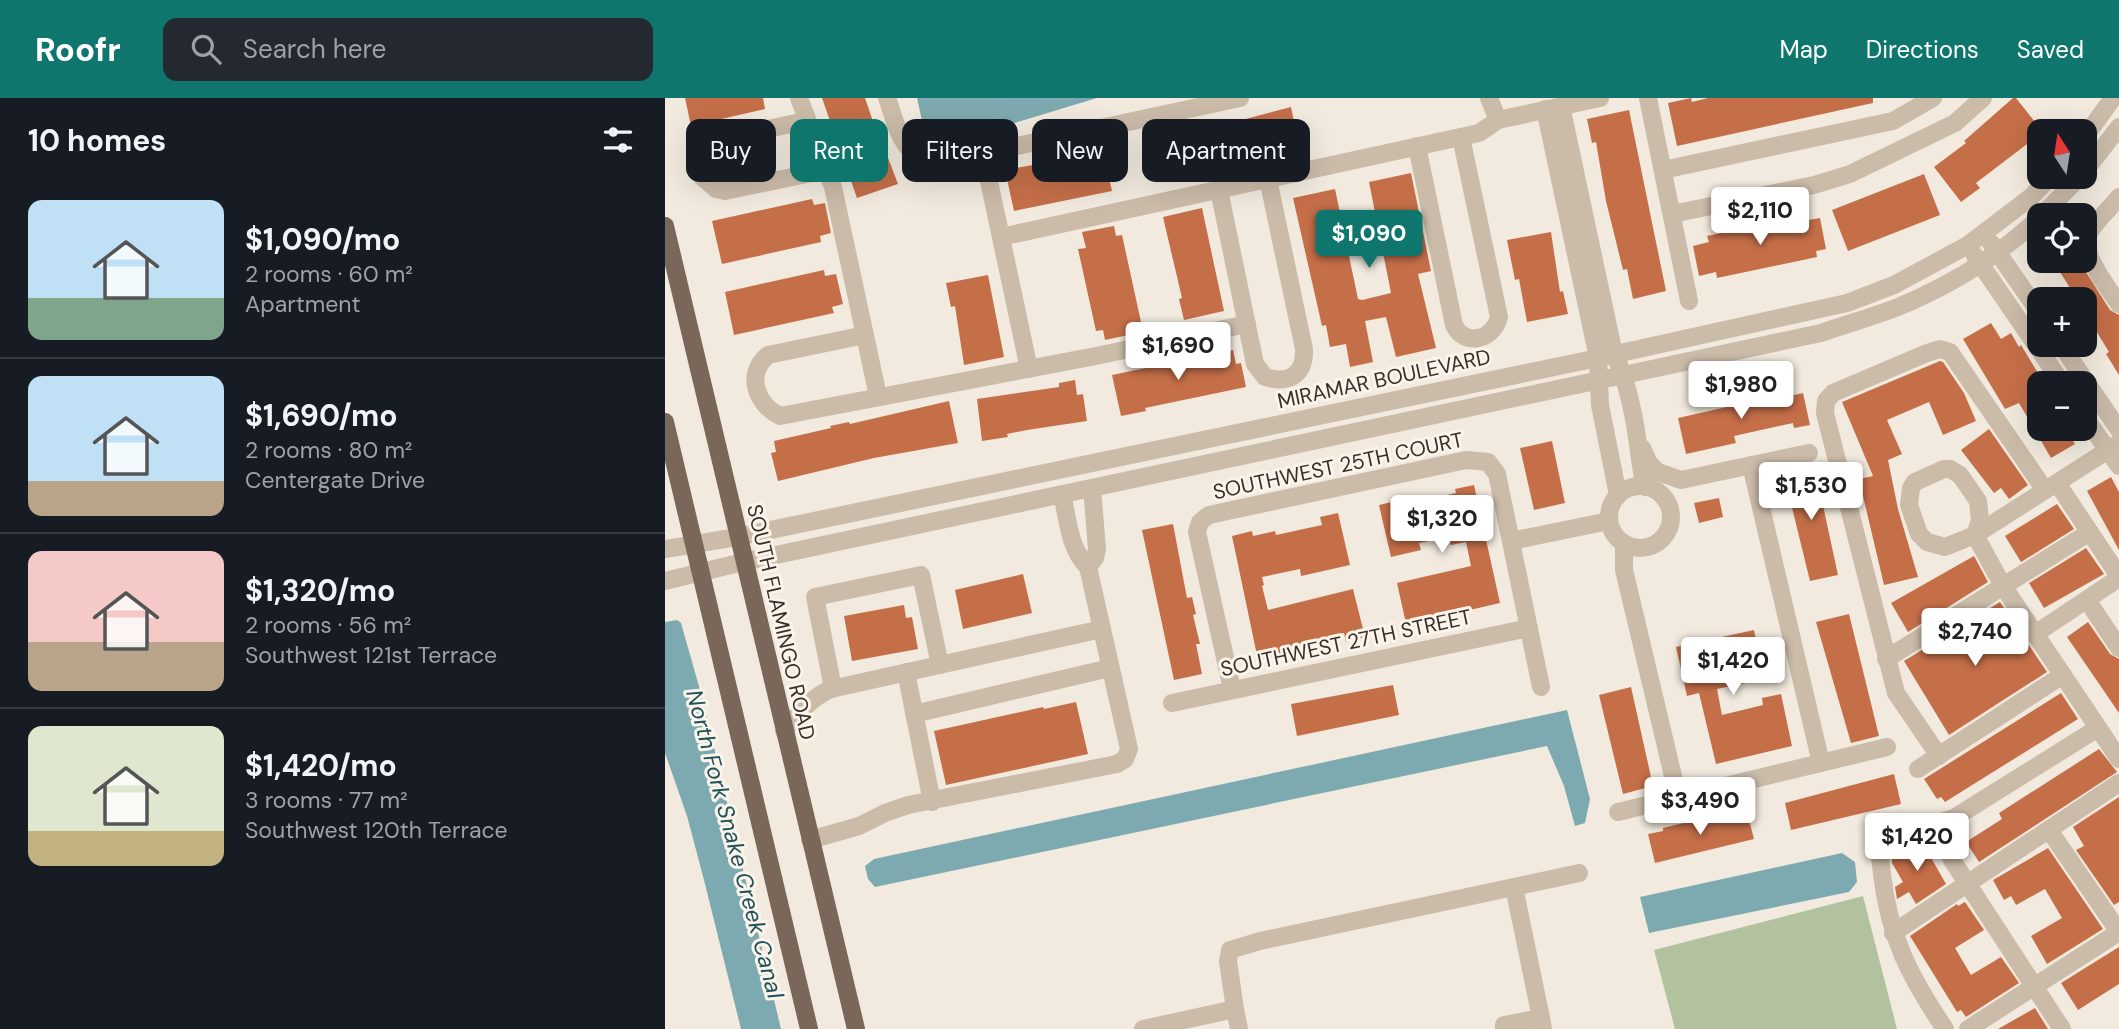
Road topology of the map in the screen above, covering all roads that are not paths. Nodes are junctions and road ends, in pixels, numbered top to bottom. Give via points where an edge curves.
1 (799, 98) edge
2 (887, 98) edge
3 (1240, 98) edge
4 (1489, 98) edge
5 (1600, 98) edge
6 (1648, 98) edge
7 (1933, 98) edge
8 (1983, 98) edge
9 (2113, 98) edge
10 (1553, 108) junction
11 (1907, 113) junction
12 (1503, 118) junction
13 (807, 119) edge
14 (2097, 120) edge
15 (790, 124) edge
16 (2119, 127) edge
17 (1461, 137) junction
18 (902, 139) edge
19 (1922, 140) junction
20 (1018, 146) edge
21 (1417, 146) junction
22 (2097, 155) edge
23 (1310, 170) edge
24 (1663, 170) junction
25 (790, 178) edge
26 (831, 182) edge
27 (989, 182) edge
28 (1255, 182) edge
29 (1269, 182) edge
30 (2039, 189) edge
31 (2068, 189) edge
32 (1219, 190) junction
33 (2119, 197) edge
34 (2054, 203) edge
35 (1672, 214) junction
36 (2097, 223) edge
37 (665, 226) edge
38 (2027, 228) edge
39 (1985, 234) junction
40 (1001, 237) junction
41 (1968, 245) junction
42 (1998, 251) junction
43 (1981, 264) junction
44 (2097, 269) edge
45 (2027, 294) edge
46 (1689, 300) dead end
47 (2119, 304) edge
48 (1247, 324) junction
49 (865, 335) junction
50 (1606, 356) junction
51 (2054, 357) edge
52 (2069, 357) edge
53 (2048, 363) junction
54 (1029, 369) junction
55 (2054, 371) edge
56 (1625, 375) junction
57 (1599, 380) junction
58 (878, 396) junction
59 (665, 422) edge
60 (2097, 429) edge
61 (2119, 430) edge
62 (1637, 439) junction
63 (2113, 446) edge
64 (1809, 453) dead end
65 (1078, 466) junction
66 (1751, 466) junction
67 (2119, 466) edge
68 (1681, 481) junction
69 (1646, 487) junction
70 (2051, 487) junction
71 (1088, 489) junction
72 (1062, 495) junction
73 (1618, 495) junction
74 (1663, 497) junction
75 (1609, 521) junction
76 (2090, 532) junction
77 (1975, 535) junction
78 (737, 537) junction
79 (1511, 541) junction
80 (693, 542) junction
81 (1624, 543) junction
82 (665, 549) edge
83 (743, 562) junction
84 (1088, 567) junction
85 (701, 573) junction
86 (2119, 577) edge
87 (665, 581) edge
88 (2003, 586) junction
89 (2087, 600) junction
90 (1529, 628) junction
91 (1102, 629) junction
92 (2035, 634) junction
93 (2119, 648) edge
94 (1886, 659) junction
95 (940, 665) junction
96 (1110, 668) junction
97 (906, 672) junction
98 (2063, 675) junction
99 (1541, 687) dead end
100 (833, 688) junction
101 (1231, 689) junction
102 (1172, 703) dead end
103 (914, 714) junction
104 (2098, 728) junction
105 (784, 731) junction
106 (1887, 747) dead end
107 (1939, 756) junction
108 (2119, 759) edge
109 (1821, 763) junction
110 (1917, 769) dead end
111 (2119, 783) edge
112 (1678, 797) junction
113 (932, 802) junction
114 (1618, 812) dead end
115 (1946, 821) junction
116 (2049, 830) junction
117 (810, 841) junction
118 (1579, 873) dead end
119 (1967, 883) junction
120 (1514, 887) junction
121 (2119, 932) edge
122 (1893, 933) junction
123 (2035, 987) junction
124 (1235, 1009) junction
125 (1542, 1023) edge
126 (809, 1029) edge
127 (856, 1029) edge
128 (1146, 1029) edge
129 (1239, 1029) edge
130 (1504, 1029) edge
131 (1945, 1029) edge
132 (1968, 1029) edge
133 (2062, 1029) edge

1 - 13 street
2 - 18 street
3 - 20 street
4 - 12 street
5 - 10 street
6 - 24 street
7 - 11 street
8 - 19 street via 1955,123
9 - 14 street
10 - 12 street
10 - 50 street
11 - 19 street
11 - 24 street via 1893,121
12 - 17 street via 1486,130
15 - 25 street via 720,141 706,150 701,176 726,191
16 - 22 street
17 - 21 street
17 - 21 street via 1499,317 1488,335 1477,339 1458,334 1454,325
19 - 35 street via 1814,186
21 - 23 street
24 - 35 street
26 - 49 street
27 - 40 street
28 - 32 street
29 - 48 street via 1304,349 1294,376 1286,381 1265,377 1255,364
30 - 39 street, MIRAMAR BOULEVARD
31 - 34 street
32 - 40 street
32 - 48 street
33 - 36 street
35 - 46 street
37 - 78 main road, SOUTH FLAMINGO ROAD
38 - 42 street
39 - 41 street, MIRAMAR BOULEVARD
39 - 42 street
40 - 54 street
41 - 43 street
41 - 50 street, MIRAMAR BOULEVARD via 1894,285 1847,303
42 - 43 street
42 - 45 street
43 - 53 street
43 - 56 street via 1898,307 1821,333
44 - 47 street
48 - 54 street
49 - 58 street
49 - 58 street via 768,355 755,374 759,396 767,410 780,416
50 - 56 street
50 - 57 street
50 - 65 street, MIRAMAR BOULEVARD
51 - 53 street
52 - 61 street
53 - 55 street
54 - 58 street
56 - 57 street
56 - 62 street
57 - 71 street
57 - 73 street
59 - 80 main road
60 - 63 street
62 - 68 street via 1658,472
62 - 69 street
63 - 67 street
63 - 70 street
64 - 66 street
65 - 71 street
65 - 78 street, MIRAMAR BOULEVARD
66 - 68 street
66 - 109 street
68 - 74 street
69 - 73 street via 1626,489
69 - 74 street
70 - 76 street
70 - 77 street
70 - 94 street via 1950,352 1940,349 1833,393 1826,401 1825,413
71 - 72 street
71 - 84 street via 1097,549
72 - 83 street
72 - 84 street via 1075,547
73 - 75 street
74 - 81 street via 1670,524 1660,540 1643,548
75 - 79 street
75 - 81 street
76 - 86 street
76 - 88 street
77 - 77 street via 1980,520 1978,501 1959,475 1944,469 1910,488 1909,505 1919,534 1927,542 1945,547
77 - 88 street
78 - 80 street, MIRAMAR BOULEVARD
78 - 83 main road, SOUTH FLAMINGO ROAD
79 - 90 street
79 - 101 street, SOUTHWEST 25TH COURT via 1496,474 1488,462 1467,460 1209,515 1197,532
80 - 82 street, MIRAMAR BOULEVARD
80 - 85 main road
81 - 112 street via 1624,570
83 - 85 street
83 - 105 main road, SOUTH FLAMINGO ROAD
84 - 91 street
85 - 87 street
85 - 126 main road
86 - 89 street
88 - 92 street
88 - 94 street
89 - 92 street
89 - 93 street
90 - 99 street
90 - 101 street, SOUTHWEST 27TH STREET
91 - 95 street
91 - 96 street
92 - 98 street
94 - 107 street via 1896,693
95 - 97 street
95 - 100 street via 921,575 815,597
96 - 103 street
96 - 113 street via 1129,750 1125,759
97 - 100 street
97 - 103 street
98 - 104 street
98 - 107 street
100 - 105 street via 806,704
101 - 102 street, SOUTHWEST 27TH STREET
103 - 113 street
104 - 108 street
104 - 115 street
105 - 117 main road, SOUTH FLAMINGO ROAD
106 - 109 street
107 - 110 street
109 - 112 street
111 - 116 street
112 - 114 street
113 - 117 street via 896,808 859,826
115 - 119 street via 1944,843
115 - 122 street via 1887,838 1880,847
116 - 119 street
116 - 121 street
117 - 127 main road, SOUTH FLAMINGO ROAD
118 - 120 street
119 - 122 street
119 - 123 street
120 - 124 street via 1230,950
120 - 125 street
121 - 123 street
122 - 131 street via 1908,970
123 - 132 street
123 - 133 street
124 - 128 street
124 - 129 street
125 - 130 street

